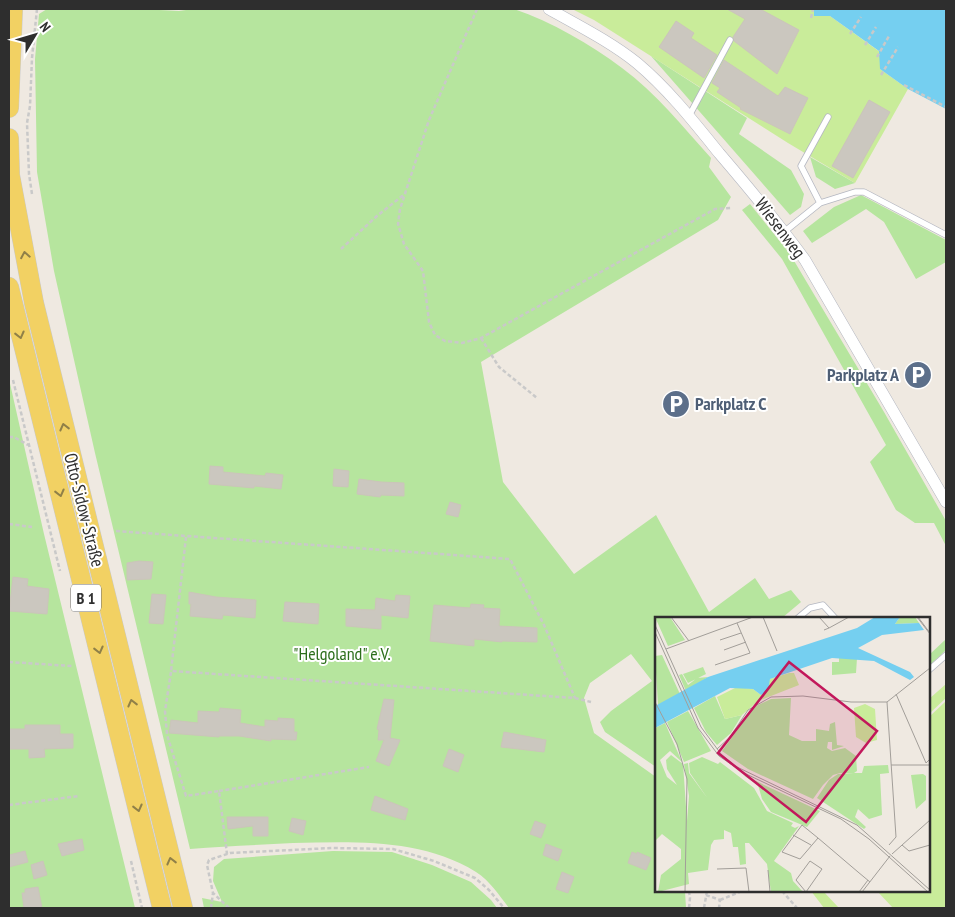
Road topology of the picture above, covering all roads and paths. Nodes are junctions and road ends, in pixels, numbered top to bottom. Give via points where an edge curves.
1 (13, 9) edge
2 (37, 9) edge
3 (477, 9) edge
4 (550, 9) edge
5 (813, 9) edge
6 (861, 17) dead end
7 (811, 18) dead end
8 (876, 28) dead end
9 (850, 34) dead end
10 (889, 36) dead end
11 (730, 40) dead end
12 (865, 44) dead end
13 (898, 47) dead end
14 (877, 57) dead end
15 (881, 75) dead end
16 (904, 85) dead end
17 (946, 107) edge
18 (9, 108) edge
19 (689, 116) junction
20 (828, 117) dead end
21 (9, 138) edge
22 (406, 193) junction
23 (820, 202) junction
24 (34, 203) dead end
25 (731, 208) dead end
26 (784, 232) junction
27 (946, 235) edge
28 (341, 249) dead end
29 (9, 288) edge
30 (481, 338) junction
31 (13, 380) dead end
32 (538, 398) dead end
33 (9, 437) edge
34 (946, 502) edge
35 (9, 524) edge
36 (32, 527) dead end
37 (116, 530) dead end
38 (186, 537) junction
39 (799, 617) edge
40 (834, 617) edge
41 (946, 655) edge
42 (9, 662) edge
43 (72, 666) dead end
44 (930, 669) edge
45 (171, 671) junction
46 (574, 698) junction
47 (591, 702) dead end
48 (369, 767) dead end
49 (219, 791) junction
50 (79, 796) dead end
51 (9, 805) edge
52 (227, 854) junction
53 (688, 892) edge
54 (707, 892) edge
55 (740, 892) edge
56 (783, 892) edge
57 (213, 894) junction
58 (706, 895) junction
59 (720, 900) junction
60 (162, 908) edge
61 (183, 908) edge
62 (211, 908) edge
63 (229, 908) edge
64 (504, 908) edge
65 (689, 908) edge
66 (704, 908) edge
67 (719, 908) edge
68 (797, 908) edge

1 - 18 main road
2 - 24 path via 27,123
3 - 22 path via 429,120
4 - 19 street, Wiesenweg via 636,63
5 - 7 path
6 - 9 path
8 - 12 path
10 - 14 path
11 - 19 lane
13 - 15 path
16 - 17 path
19 - 26 street, Wiesenweg
20 - 23 lane via 801,166
61 -> 21 main road, Otto-Sidow-Straße / B 1 via 34,302 10,175
22 - 28 path
22 - 30 path via 398,224 404,244 423,271 429,322 435,335 445,341
23 - 26 lane
23 - 27 lane via 864,192
25 - 30 path via 715,209
26 - 34 street, Wiesenweg via 805,260
29 -> 60 main road, Otto-Sidow-Straße / B 1
30 - 32 path via 499,368
31 - 33 path via 28,445
35 - 36 path
37 - 38 path
38 - 45 path
38 - 46 path via 510,559 544,625
39 - 40 lane via 810,608 823,605
41 - 44 lane
42 - 43 path
45 - 46 path
45 - 49 path via 166,711 167,736 186,796
46 - 47 path
48 - 49 path
49 - 52 path
50 - 51 path
52 - 57 path via 209,860 206,866
52 - 64 path via 332,848 393,850 434,861 475,878
53 - 65 path
54 - 58 path
55 - 59 path
56 - 68 path
57 - 62 path
57 - 63 path
58 - 59 path
58 - 66 path
59 - 67 path

